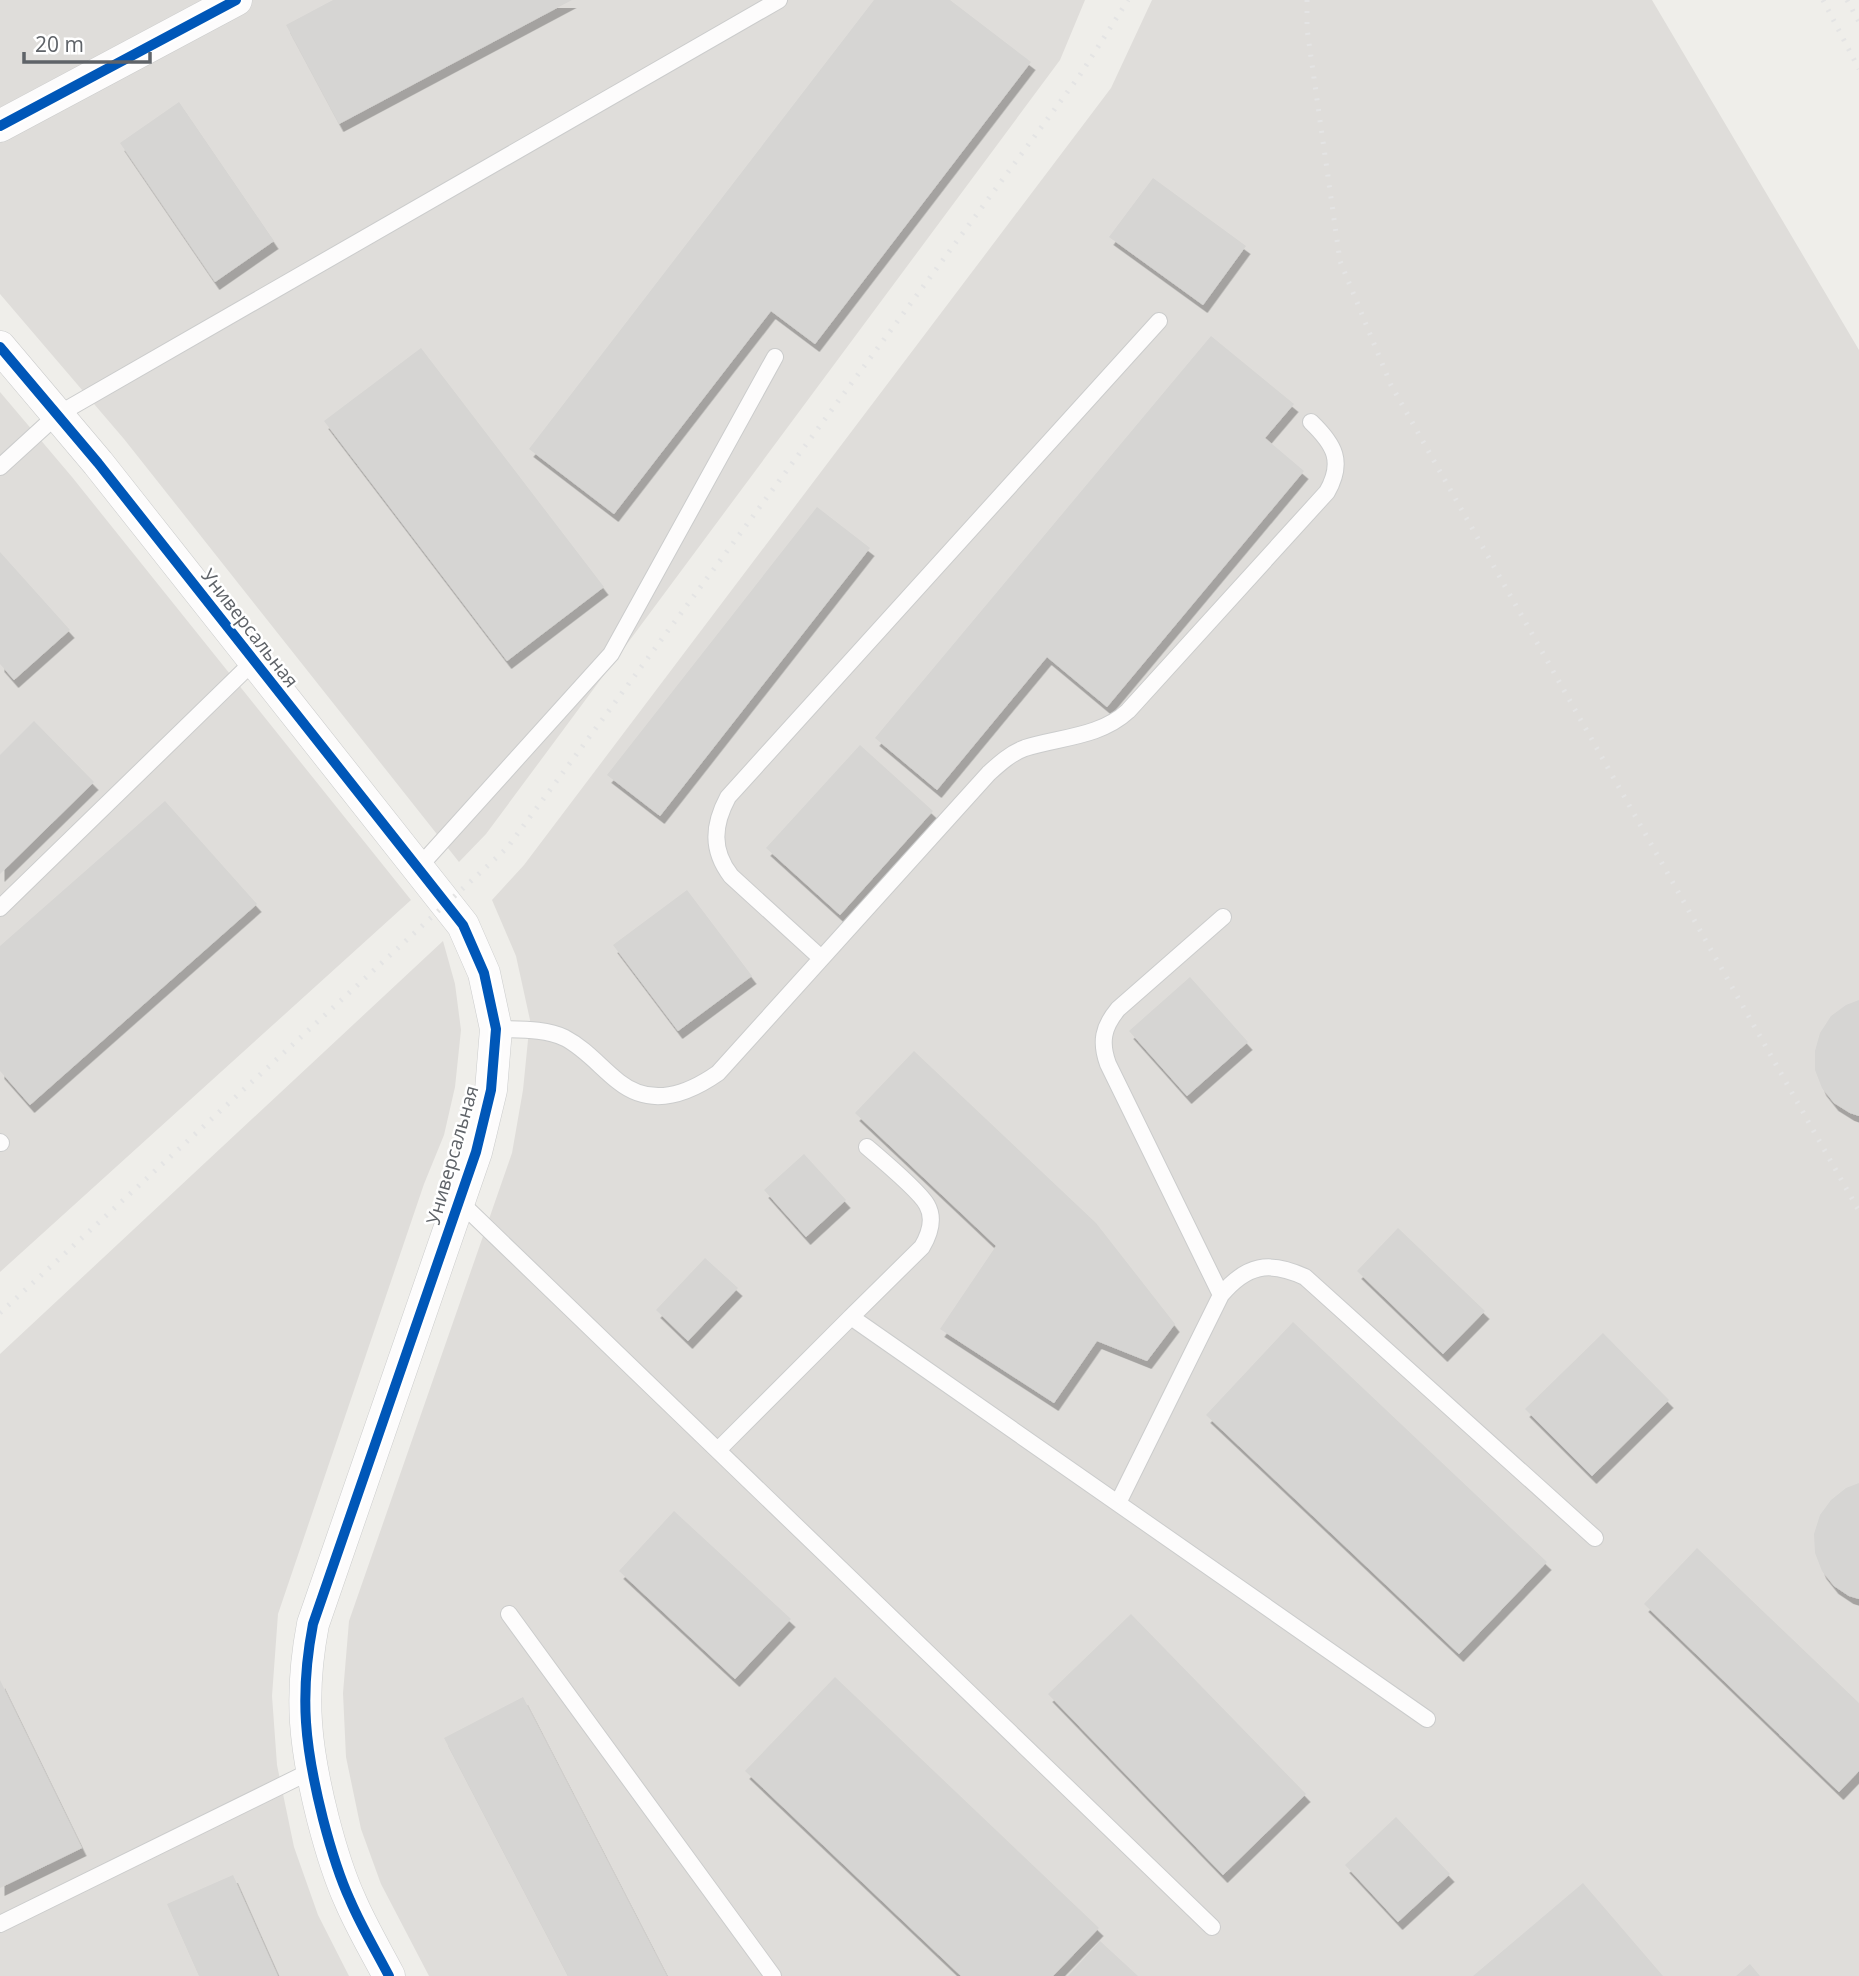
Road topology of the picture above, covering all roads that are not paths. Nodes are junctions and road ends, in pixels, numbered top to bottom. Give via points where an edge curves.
1 (236, 0) edge
2 (779, 0) edge
3 (0, 126) edge
4 (1159, 321) dead end
5 (0, 347) edge
6 (775, 357) dead end
7 (57, 415) junction
8 (1311, 422) dead end
9 (0, 467) edge
10 (254, 661) junction
11 (418, 868) junction
12 (0, 908) edge
13 (1223, 917) dead end
14 (821, 958) junction
15 (496, 1029) junction
16 (867, 1147) dead end
17 (459, 1200) junction
18 (1221, 1295) junction
19 (851, 1317) junction
20 (718, 1450) junction
21 (1118, 1503) junction
22 (1595, 1538) dead end
23 (509, 1614) dead end
24 (1427, 1719) dead end
25 (311, 1771) junction
26 (0, 1924) edge
27 (1212, 1927) dead end
28 (389, 1976) edge
29 (773, 1976) edge

1 - 3 street
2 - 7 lane
4 - 14 lane via 728,797 719,813 720,862
5 - 7 street, Универсальная
6 - 11 lane via 611,654
7 - 9 lane
7 - 10 street, Универсальная
8 - 14 lane via 1324,435 1336,460 1335,477 1327,492 1128,711 1102,729 1022,749 1003,760
10 - 11 street, Универсальная
10 - 12 lane
11 - 15 street, Универсальная via 463,925 484,973
13 - 18 lane via 1118,1009 1103,1037 1108,1064
14 - 15 lane via 718,1073 689,1091 670,1096 637,1093 584,1051 549,1032
15 - 17 street, Универсальная via 491,1090
16 - 19 lane via 927,1204 930,1227 922,1248
17 - 20 lane
17 - 25 street, Универсальная via 313,1624 304,1696
18 - 21 lane
18 - 22 lane via 1234,1280 1262,1267 1280,1267 1305,1277
19 - 20 lane
19 - 21 lane
20 - 27 lane
21 - 24 lane
23 - 29 lane
25 - 26 lane
25 - 28 street, Универсальная via 349,1899

